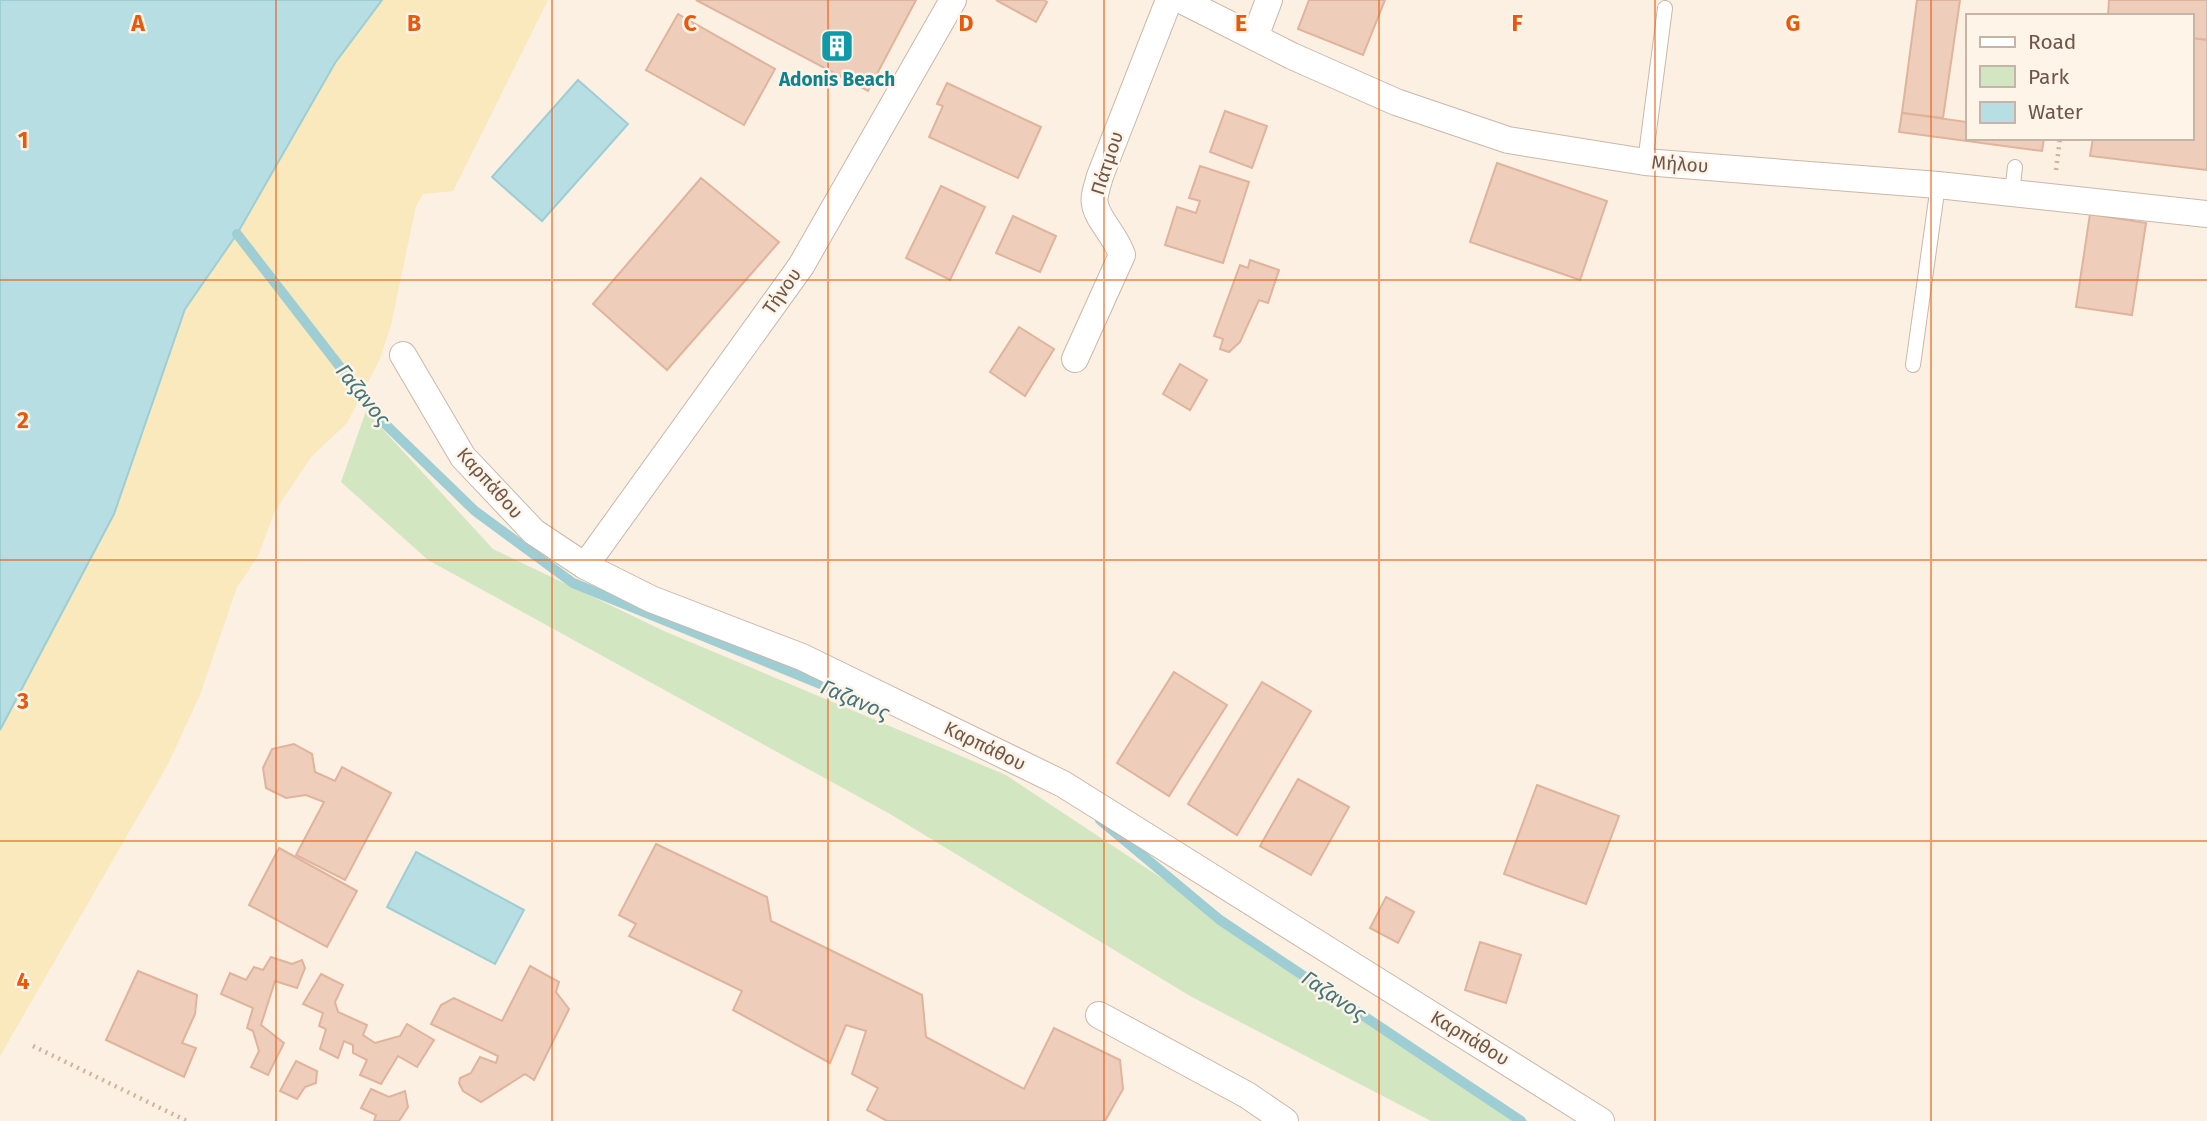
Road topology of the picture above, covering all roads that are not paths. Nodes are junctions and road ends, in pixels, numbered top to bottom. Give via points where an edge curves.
1 (953, 0) edge
2 (1168, 0) edge
3 (1181, 0) edge
4 (1269, 0) edge
5 (1665, 8) dead end
6 (1255, 37) junction
7 (1645, 162) junction
8 (1938, 185) junction
9 (2207, 214) edge
10 (403, 355) dead end
11 (1075, 359) dead end
12 (1913, 365) dead end
13 (585, 566) junction
14 (1099, 1015) dead end
15 (1285, 1121) edge
16 (1601, 1121) edge

1 - 13 street, Τήνου via 801,266
2 - 11 street, Πάτμου via 1100,176 1094,203 1122,255
3 - 6 street, Μήλου
4 - 6 street
5 - 7 lane
6 - 7 street, Μήλου via 1396,102 1458,124 1508,140
7 - 8 street, Μήλου
8 - 9 street, Μήλου via 2013,180
8 - 12 lane
10 - 13 street, Καρπάθου via 463,457 534,532
13 - 16 street, Καρπάθου via 651,599 802,657 1063,784
14 - 15 street via 1247,1095

